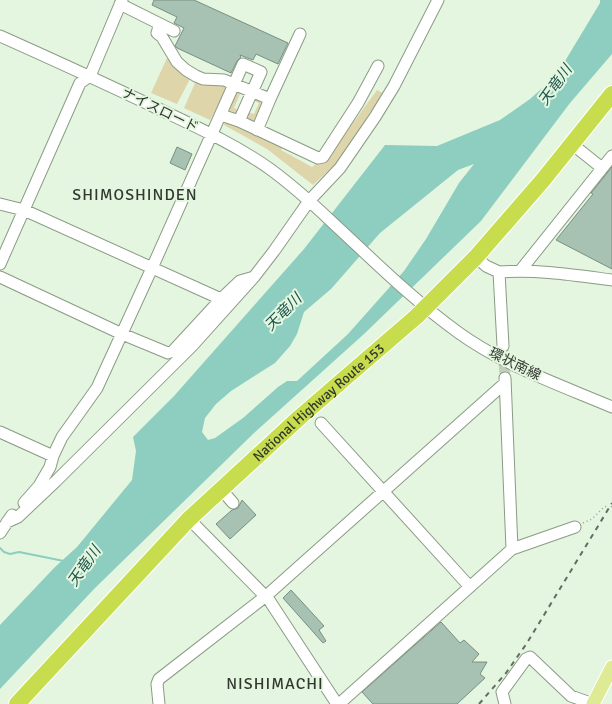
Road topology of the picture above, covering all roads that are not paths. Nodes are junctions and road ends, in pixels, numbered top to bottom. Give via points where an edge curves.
1 (438, 0) edge
2 (121, 2) edge
3 (160, 24) junction
4 (174, 31) dead end
5 (300, 34) dead end
6 (0, 36) edge
7 (378, 66) dead end
8 (90, 76) junction
9 (234, 84) junction
10 (252, 91) junction
11 (612, 94) edge
12 (270, 99) junction
13 (221, 114) junction
14 (239, 121) junction
15 (257, 130) junction
16 (212, 135) junction
17 (572, 144) junction
18 (612, 156) edge
19 (602, 168) junction
20 (311, 203) junction
21 (0, 204) edge
22 (24, 210) junction
23 (476, 257) junction
24 (0, 264) edge
25 (152, 268) junction
26 (520, 271) junction
27 (498, 272) junction
28 (0, 277) edge
29 (254, 277) junction
30 (612, 280) edge
31 (221, 299) junction
32 (426, 307) junction
33 (122, 334) junction
34 (504, 346) tunnel mouth
35 (611, 404) edge
36 (321, 423) dead end
37 (0, 432) edge
38 (53, 456) junction
39 (221, 489) junction
40 (384, 492) junction
41 (233, 503) dead end
42 (189, 519) junction
43 (7, 522) junction
44 (575, 527) road end
45 (0, 533) edge
46 (512, 549) junction
47 (470, 586) junction
48 (266, 596) junction
49 (612, 667) edge
50 (336, 703) edge
51 (17, 704) edge
52 (159, 704) edge
53 (505, 704) edge
54 (593, 704) edge

1 - 20 street via 398,80 375,117 340,168
2 - 3 street
2 - 8 street
3 - 4 street
3 - 9 street via 157,33 186,70 203,79 224,80
5 - 12 street
6 - 8 street, ナイスロード
7 - 15 street via 358,104 322,157 318,158
8 - 16 street, ナイスロード
8 - 22 street via 80,83
9 - 10 street
9 - 10 street via 244,64 261,72
9 - 13 street
10 - 12 street
10 - 14 street
11 - 17 highway, National Highway Route 153
12 - 15 street
13 - 14 street
13 - 16 street
14 - 15 street
16 - 20 street, ナイスロード via 271,170
16 - 25 street
17 - 19 street
17 - 23 highway, National Highway Route 153
18 - 19 street
19 - 26 street
20 - 29 street
20 - 32 street, ナイスロード
21 - 22 street
22 - 24 street
22 - 25 street
23 - 27 street
23 - 32 highway, National Highway Route 153
25 - 31 street
25 - 33 street
26 - 27 street
26 - 30 street
27 - 34 street
28 - 33 street
29 - 31 street via 240,281
29 - 43 street via 192,346 62,475 18,517
31 - 33 street via 168,353
32 - 35 street, 環状南線 via 459,333 496,356 549,381
32 - 39 highway, National Highway Route 153
33 - 38 street via 97,388 62,437
36 - 40 street
37 - 38 street
38 - 43 street via 39,486
39 - 41 street
39 - 42 highway, National Highway Route 153
40 - 46 street via 505,380
40 - 47 street
40 - 48 street
42 - 48 street
42 - 51 highway, National Highway Route 153
43 - 45 street
44 - 46 street
46 - 47 street
47 - 50 street
48 - 50 street
48 - 52 street via 159,679
49 - 54 main road
53 - 54 street via 502,692 526,659 530,658 571,696

